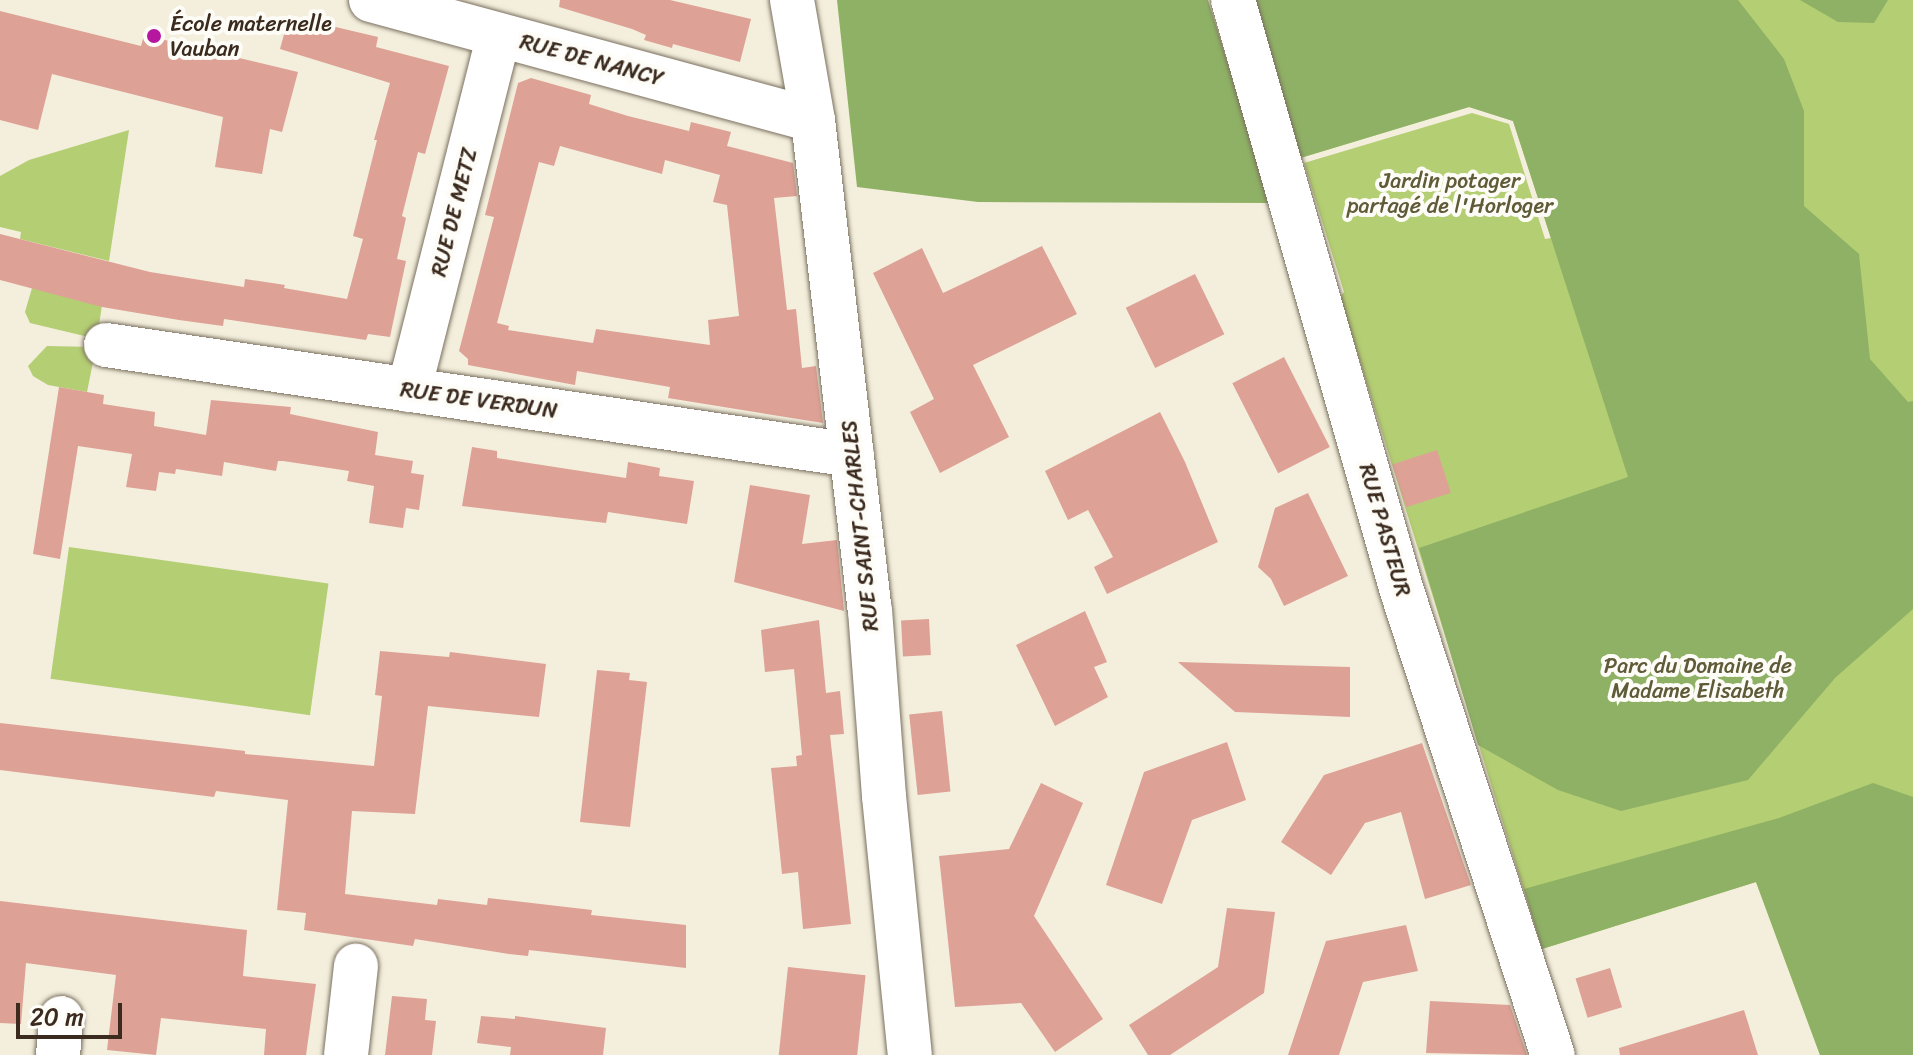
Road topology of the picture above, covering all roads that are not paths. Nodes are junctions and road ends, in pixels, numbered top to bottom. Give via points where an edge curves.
1 (371, 0) edge
2 (792, 0) edge
3 (1233, 0) edge
4 (499, 35) junction
5 (813, 120) junction
6 (106, 345) dead end
7 (409, 390) junction
8 (852, 455) junction
9 (356, 966) dead end
10 (346, 1055) edge
11 (910, 1055) edge
12 (1553, 1055) edge

1 - 4 street, RUE DE NANCY
2 - 5 street, RUE SAINT-CHARLES
3 - 12 street, RUE PASTEUR via 1401,588
4 - 5 street, RUE DE NANCY
4 - 7 street, RUE DE METZ
5 - 8 street, RUE SAINT-CHARLES
6 - 7 street, RUE DE VERDUN
7 - 8 street, RUE DE VERDUN
8 - 11 street, RUE SAINT-CHARLES
9 - 10 street

